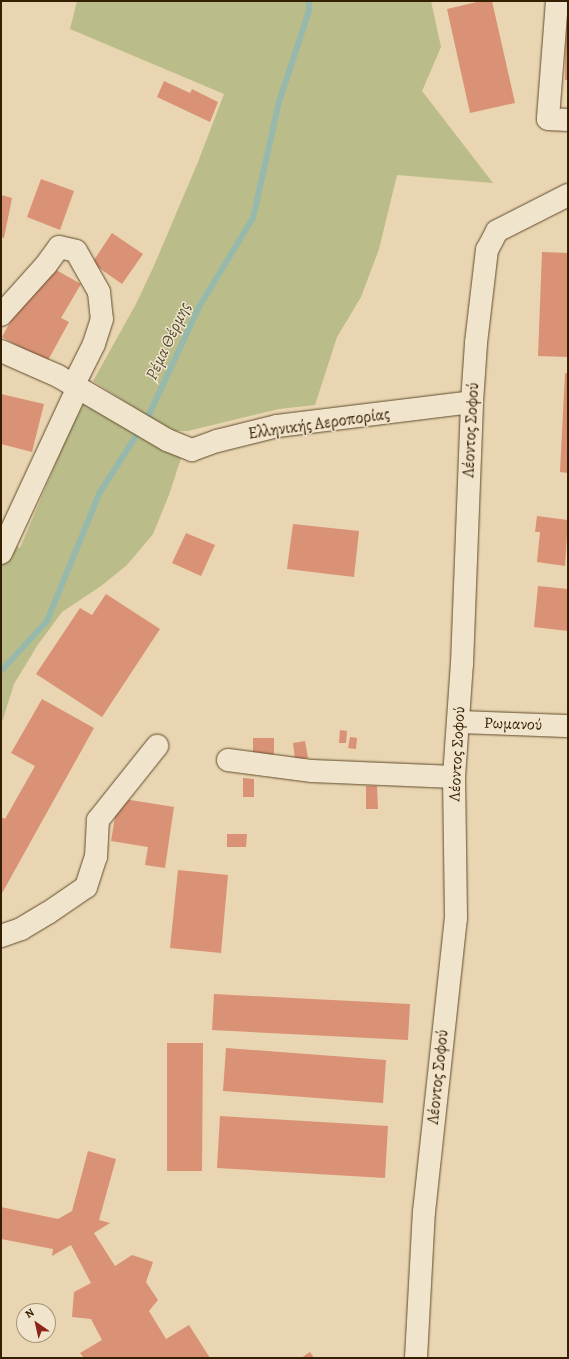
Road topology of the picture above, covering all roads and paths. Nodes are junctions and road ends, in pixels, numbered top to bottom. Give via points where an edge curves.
1 (557, 1) edge
2 (568, 120) edge
3 (568, 195) edge
4 (1, 314) edge
5 (1, 351) edge
6 (76, 386) junction
7 (472, 402) junction
8 (1, 553) edge
9 (458, 722) junction
10 (568, 726) edge
11 (157, 746) dead end
12 (228, 760) dead end
13 (454, 777) junction
14 (1, 936) edge
15 (416, 1358) edge

1 - 2 street via 548,119
3 - 7 street, Λέοντος Σοφού via 497,231 487,250
4 - 6 street via 59,247 76,251 96,286 101,302 102,319
5 - 6 street, Ελληνικής Αεροπορίας
6 - 7 street, Ελληνικής Αεροπορίας via 167,440 192,450 277,426
6 - 8 street
7 - 9 street, Λέοντος Σοφού
9 - 10 street, Ρωμανού
9 - 13 street, Λέοντος Σοφού
11 - 14 street via 98,820 96,857 86,887 21,929
12 - 13 street via 312,771
13 - 15 street, Λέοντος Σοφού via 456,918 424,1212

